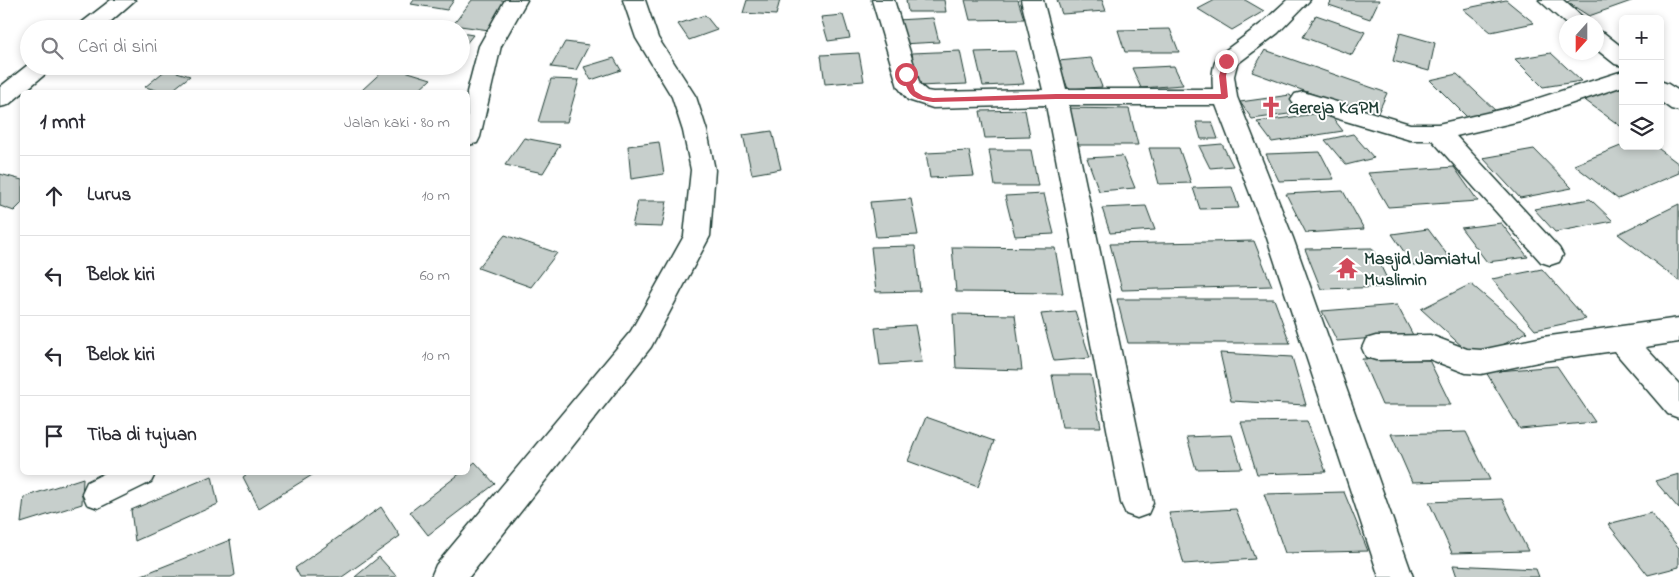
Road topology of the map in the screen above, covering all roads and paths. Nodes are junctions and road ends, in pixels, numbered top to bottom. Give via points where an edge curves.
1 (124, 0) edge
2 (516, 0) edge
3 (634, 0) edge
4 (883, 0) edge
5 (1032, 0) edge
6 (1299, 0) edge
7 (1550, 0) edge
8 (1568, 15) edge
9 (99, 20) edge
10 (1604, 45) edge
11 (1619, 57) edge
12 (30, 75) edge
13 (1619, 79) edge
14 (1664, 92) edge
15 (1056, 97) junction
16 (1225, 97) junction
17 (0, 99) edge
18 (1303, 100) dead end
19 (1679, 102) edge
20 (470, 129) edge
21 (1438, 132) junction
22 (1550, 255) dead end
23 (1679, 330) edge
24 (1620, 338) junction
25 (1376, 348) dead end
26 (1679, 405) edge
27 (134, 475) edge
28 (98, 493) dead end
29 (1137, 503) dead end
30 (448, 577) edge
31 (1396, 577) edge

1 - 9 street
2 - 20 street via 490,46
3 - 30 street via 647,38 684,97 695,131 703,170 697,236 641,339
4 - 15 street via 909,87 916,96 933,100
5 - 15 street
6 - 16 street via 1270,28 1226,61 1222,76
7 - 8 street
10 - 11 street
12 - 17 street
13 - 21 street via 1512,115
14 - 19 street
15 - 16 street
15 - 29 street
16 - 31 street via 1280,238
18 - 21 street via 1410,132
21 - 22 street
23 - 24 street
24 - 25 street via 1481,362 1466,361 1430,347
24 - 26 street
27 - 28 street

